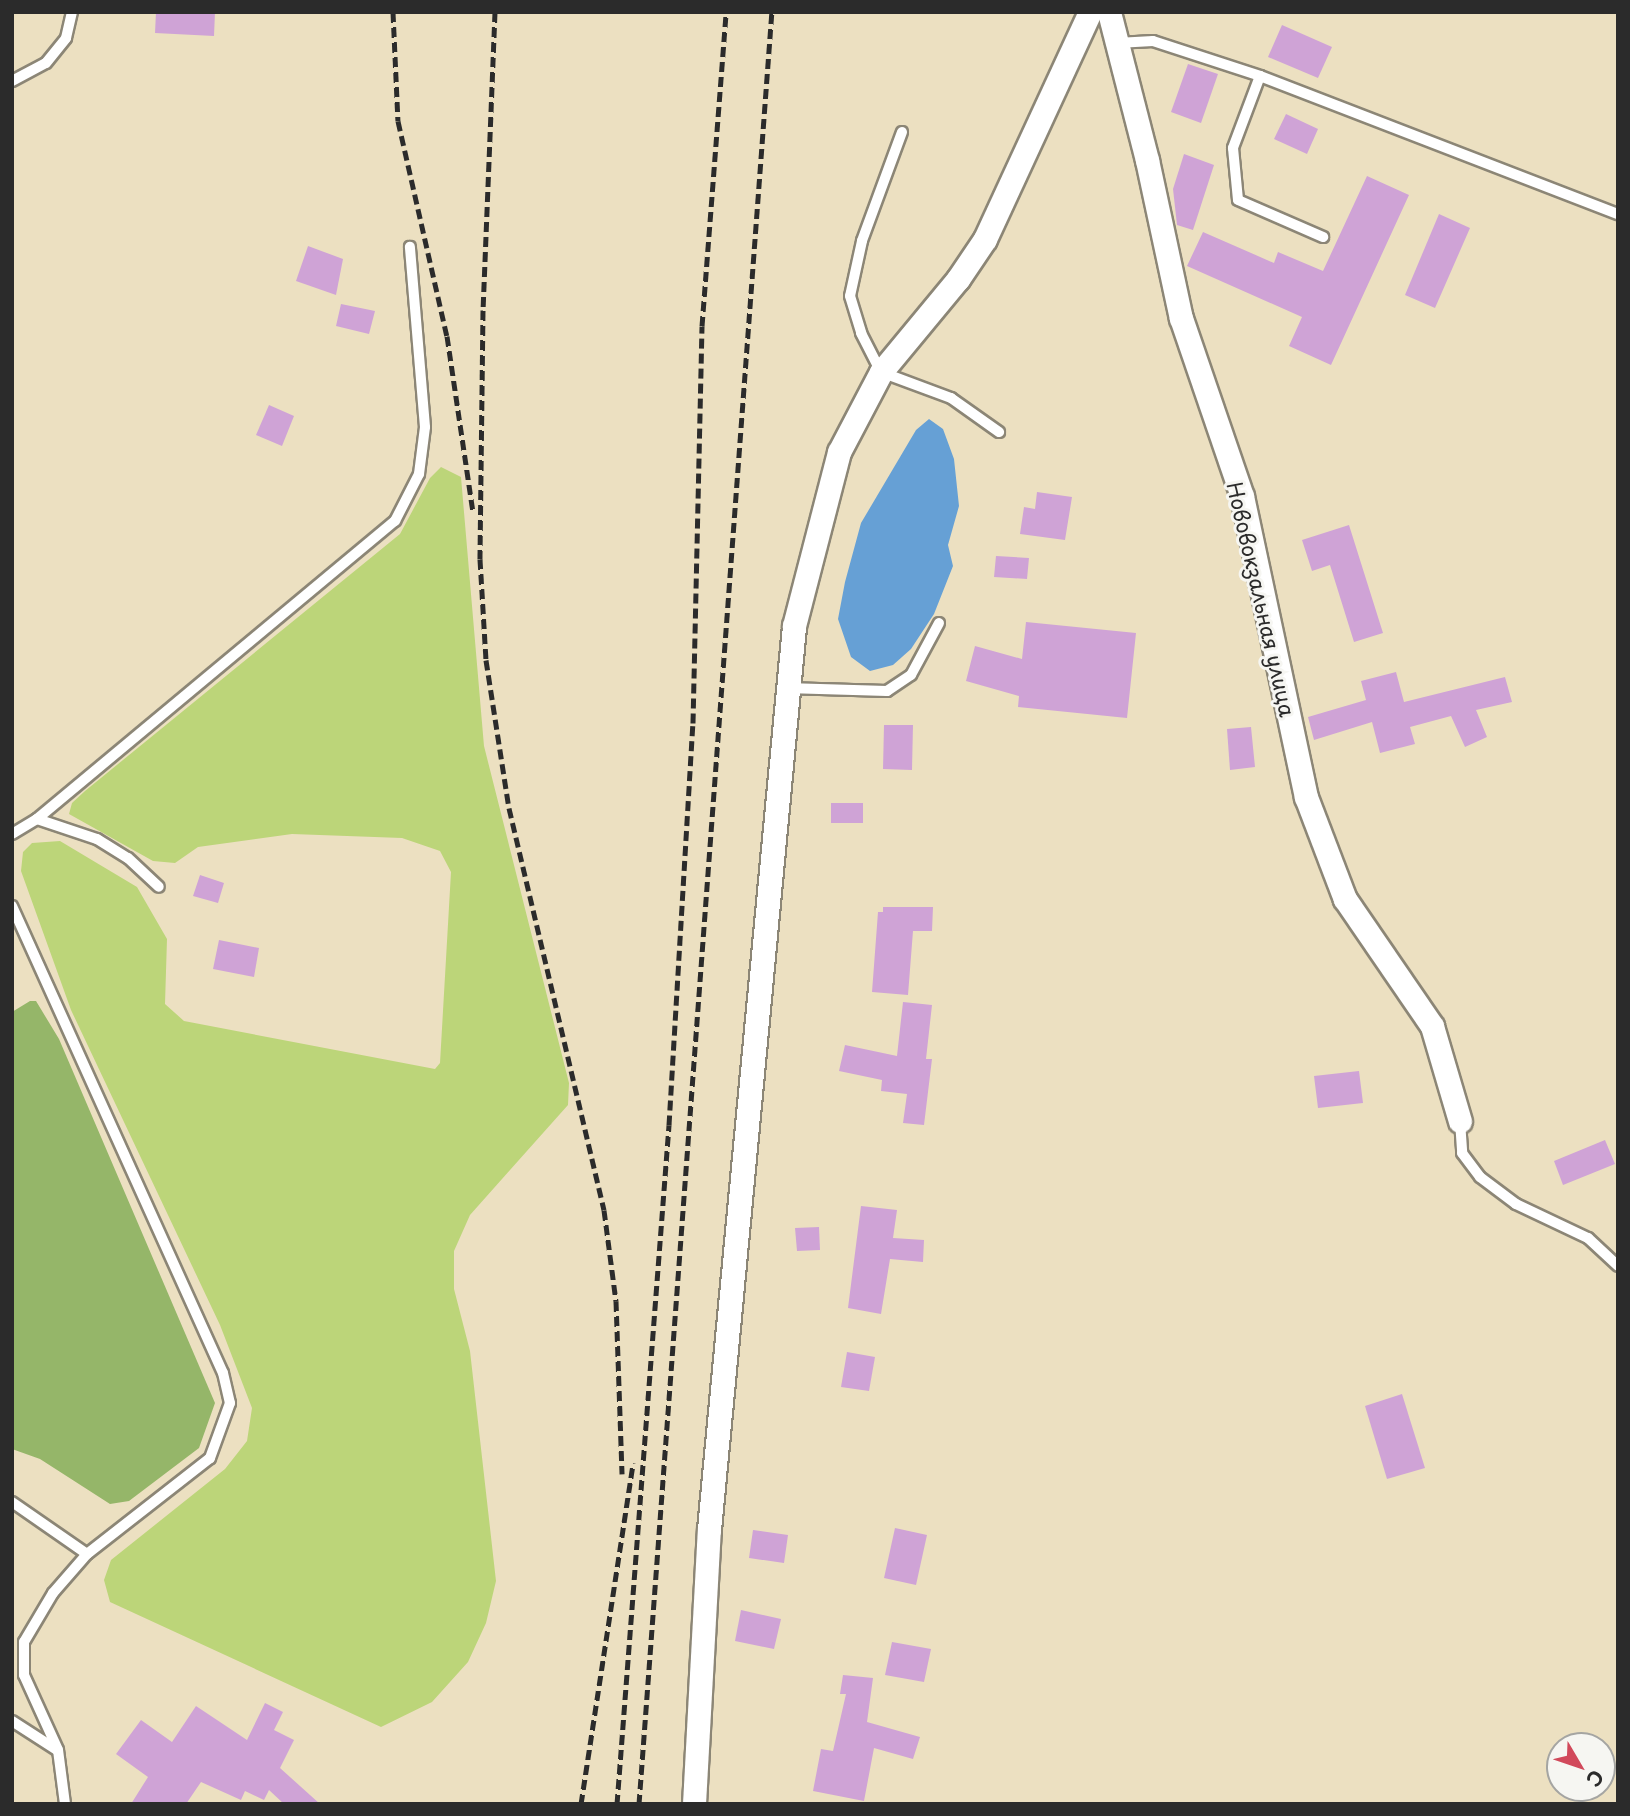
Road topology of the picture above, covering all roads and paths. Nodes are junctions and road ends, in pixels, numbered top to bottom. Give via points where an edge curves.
1 (72, 12) edge
2 (1090, 12) edge
3 (1109, 12) edge
4 (1116, 43) junction
5 (1260, 76) junction
6 (12, 81) edge
7 (902, 132) dead end
8 (1618, 214) edge
9 (1323, 237) dead end
10 (410, 247) dead end
11 (881, 372) junction
12 (999, 432) dead end
13 (939, 623) dead end
14 (786, 688) junction
15 (37, 819) junction
16 (12, 834) edge
17 (159, 887) dead end
18 (12, 906) edge
19 (1460, 1121) joint
20 (1618, 1266) edge
21 (12, 1502) edge
22 (87, 1554) junction
23 (12, 1721) edge
24 (58, 1751) junction
25 (65, 1804) edge
26 (694, 1804) edge

1 - 6 lane via 66,38 46,63
2 - 11 street via 985,239
3 - 4 street, Нововокзальная улица
4 - 5 lane via 1153,41
4 - 19 street, Нововокзальная улица via 1181,318 1242,496 1306,797 1345,899 1432,1026
5 - 8 lane
5 - 9 lane via 1233,148 1238,200
7 - 11 lane via 862,241 850,296 861,333
10 - 15 lane via 425,428 419,474 395,521
11 - 12 lane via 951,398
11 - 14 street via 839,452 794,626
13 - 14 lane via 911,675 887,691
14 - 26 street via 709,1529
15 - 16 lane
15 - 17 lane via 97,839 128,858
18 - 22 lane via 223,1374 230,1403 210,1458
19 - 20 lane via 1462,1153 1480,1177 1516,1204 1588,1238
21 - 22 lane
22 - 24 lane via 53,1594 24,1642 24,1675
23 - 24 lane
24 - 25 lane

